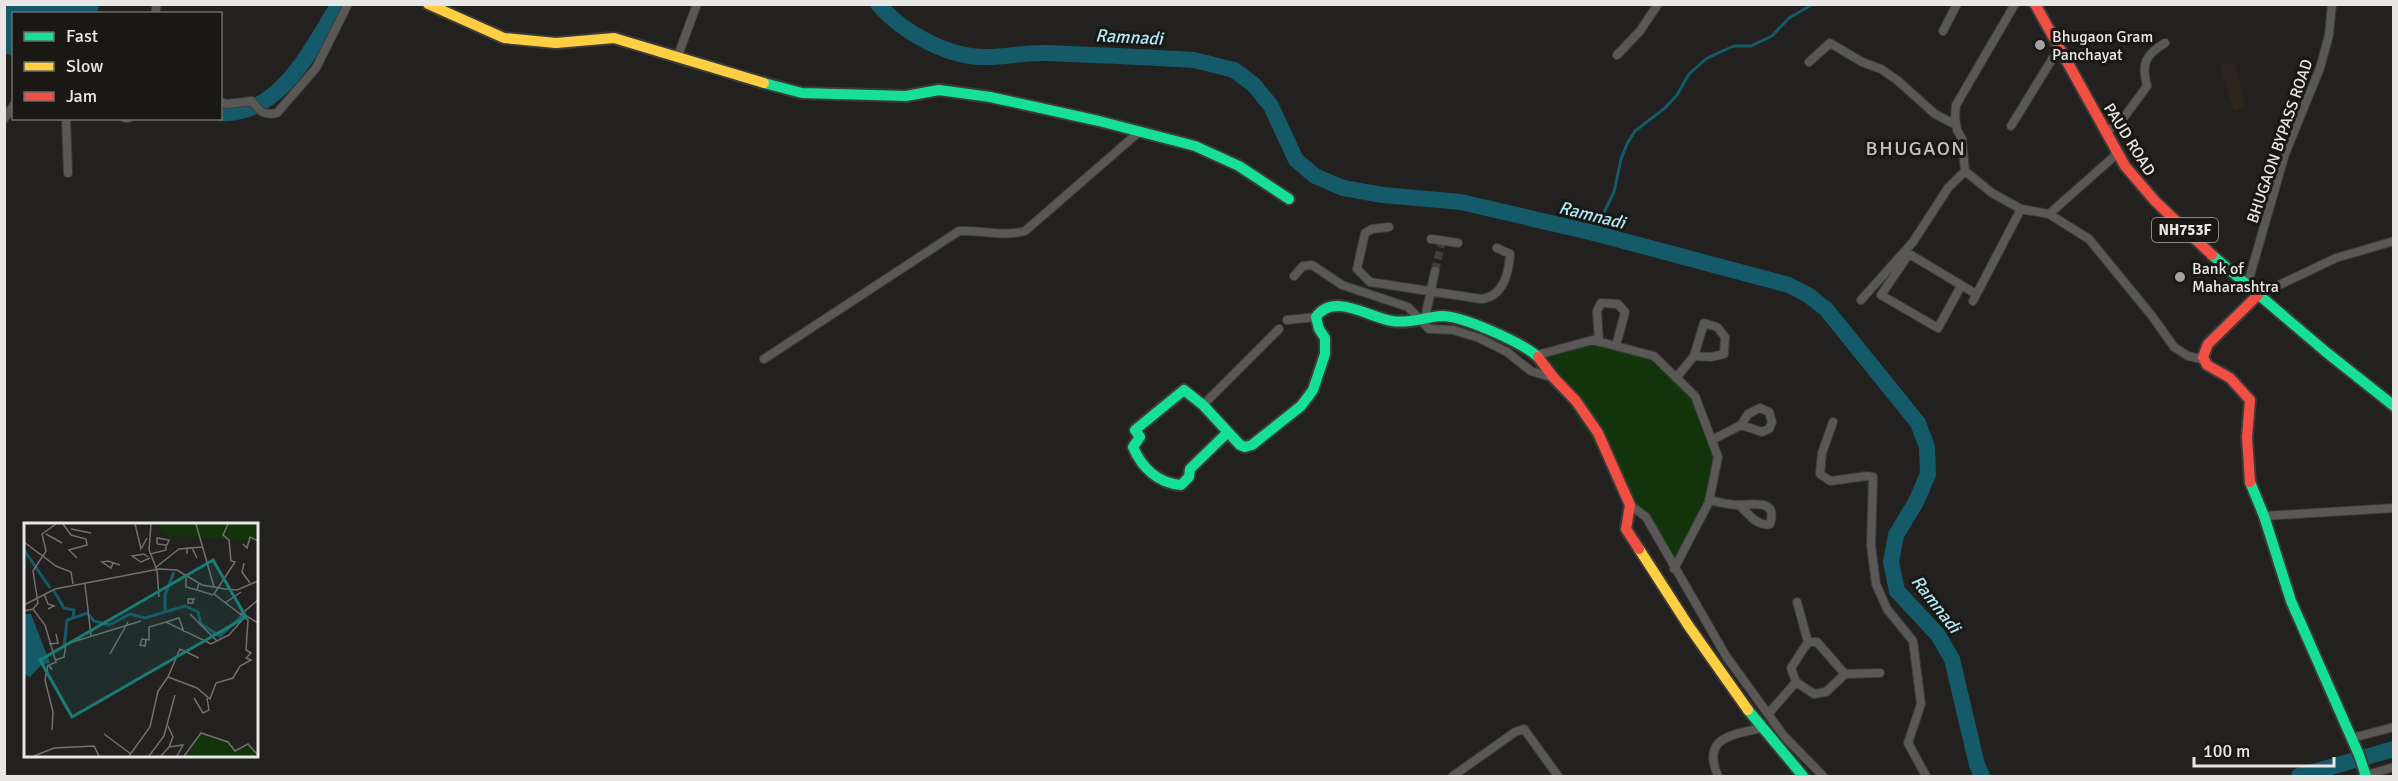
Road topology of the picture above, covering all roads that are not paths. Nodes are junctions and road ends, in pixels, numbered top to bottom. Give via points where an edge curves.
1 (348, 4) edge
2 (428, 4) edge
3 (697, 4) edge
4 (1658, 4) edge
5 (1957, 4) edge
6 (2015, 4) edge
7 (2035, 4) edge
8 (2332, 4) edge
9 (1943, 31) dead end
10 (2165, 44) dead end
11 (2059, 48) junction
12 (1617, 55) dead end
13 (677, 58) junction
14 (1809, 62) dead end
15 (222, 102) edge
16 (66, 120) edge
17 (1956, 125) junction
18 (2011, 126) dead end
19 (1139, 132) junction
20 (2106, 132) junction
21 (2118, 153) junction
22 (1965, 171) junction
23 (68, 173) dead end
24 (1289, 199) dead end
25 (2021, 209) junction
26 (2049, 214) junction
27 (1389, 227) dead end
28 (1431, 239) dead end
29 (2394, 242) edge
30 (1458, 243) dead end
31 (1497, 248) dead end
32 (1435, 271) tunnel mouth
33 (1294, 276) dead end
34 (1961, 286) junction
35 (2247, 286) junction
36 (1431, 292) junction
37 (2258, 295) junction
38 (1861, 300) dead end
39 (1316, 317) junction
40 (1421, 318) junction
41 (1287, 320) dead end
42 (1279, 328) dead end
43 (1599, 342) junction
44 (1616, 346) junction
45 (1537, 355) junction
46 (1694, 356) junction
47 (764, 359) dead end
48 (2205, 360) junction
49 (1554, 378) junction
50 (1677, 378) junction
51 (1203, 405) junction
52 (2394, 406) edge
53 (1833, 422) dead end
54 (1741, 424) dead end
55 (1228, 432) junction
56 (1712, 440) junction
57 (1710, 500) junction
58 (1630, 505) junction
59 (1739, 505) dead end
60 (2394, 508) edge
61 (2264, 516) junction
62 (1674, 569) junction
63 (1797, 602) dead end
64 (1808, 642) junction
65 (1880, 673) dead end
66 (1845, 674) junction
67 (1796, 682) junction
68 (1768, 714) junction
69 (2394, 727) edge
70 (1762, 728) junction
71 (2353, 740) junction
72 (2394, 767) edge
73 (2364, 774) edge
74 (1452, 777) edge
75 (1558, 777) edge
76 (1718, 777) edge
77 (1803, 777) edge
78 (1823, 777) edge
79 (1926, 777) edge

1 - 15 street via 316,68 277,113 269,115 258,110 252,101
2 - 13 street via 504,38 556,43 614,38
3 - 13 street
4 - 12 street via 1640,32
5 - 9 street
6 - 17 street via 1956,105
7 - 11 street, PAUD ROAD / NH753F
8 - 35 street, BHUGAON BYPASS ROAD via 2320,68 2285,154
10 - 20 street via 2151,51 2143,71 2146,86 2122,120
11 - 18 street
11 - 20 street, PAUD ROAD / NH753F
13 - 19 street via 802,93 906,96 939,90 990,97
14 - 17 street via 1830,43 1881,69 1935,114
16 - 23 street
17 - 22 street via 1962,139
19 - 24 street via 1195,146 1239,166
19 - 47 street via 1026,231 1008,236 959,231
20 - 21 street, PAUD ROAD / NH753F
21 - 26 street
21 - 35 street, PAUD ROAD / NH753F via 2142,188
22 - 25 street via 1992,194
22 - 38 street via 1948,188 1913,242
25 - 26 street
25 - 34 street via 1974,297
26 - 48 street via 2089,239 2174,347
27 - 36 street via 1365,233 1357,269 1370,282
28 - 30 street
29 - 37 street via 2336,258
31 - 36 street via 1510,254 1510,264 1497,293 1481,299
32 - 36 street
33 - 40 street via 1303,266 1312,265 1342,285 1408,307
34 - 34 street via 1911,255 1881,295 1938,328
35 - 37 street, PAUD ROAD / NH753F
36 - 40 street
37 - 48 street via 2208,344
37 - 52 street, PAUD ROAD / NH753F via 2347,372
39 - 40 street via 1332,305 1390,321
39 - 41 street
39 - 55 street via 1325,338 1325,354 1313,390 1301,406 1252,445 1240,445
40 - 45 street via 1460,319
40 - 49 street via 1429,329 1453,330 1479,338 1507,352 1531,371
42 - 51 street
43 - 44 street
43 - 44 street via 1597,311 1601,303 1618,304 1625,312
43 - 45 street via 1593,340
44 - 50 street via 1654,356
45 - 49 street
46 - 46 street via 1704,323 1717,327 1725,337 1724,354
46 - 50 street
48 - 61 street via 2230,378 2250,400 2248,478
49 - 58 street via 1598,433
50 - 56 street via 1695,396
51 - 55 street
51 - 55 street via 1184,390 1178,393 1135,430 1140,437 1133,447 1136,458 1157,478 1180,485 1189,477 1190,469
53 - 79 street via 1822,453 1820,474 1830,481 1873,477 1871,545 1876,584 1887,609 1913,641 1921,704 1908,743
54 - 56 street
56 - 57 street via 1718,457
57 - 59 street
57 - 62 street
58 - 62 street via 1646,517
58 - 70 street via 1626,528 1710,658
60 - 61 street
61 - 71 street via 2290,602
62 - 68 street via 1726,656
63 - 64 street
64 - 66 street via 1817,642
64 - 67 street via 1791,668
65 - 66 street
66 - 67 street via 1826,692 1814,694
67 - 68 street
68 - 78 street
69 - 71 street
70 - 76 street via 1731,736 1716,745 1712,761
70 - 77 street
71 - 73 street
72 - 73 street
74 - 75 street via 1524,729

